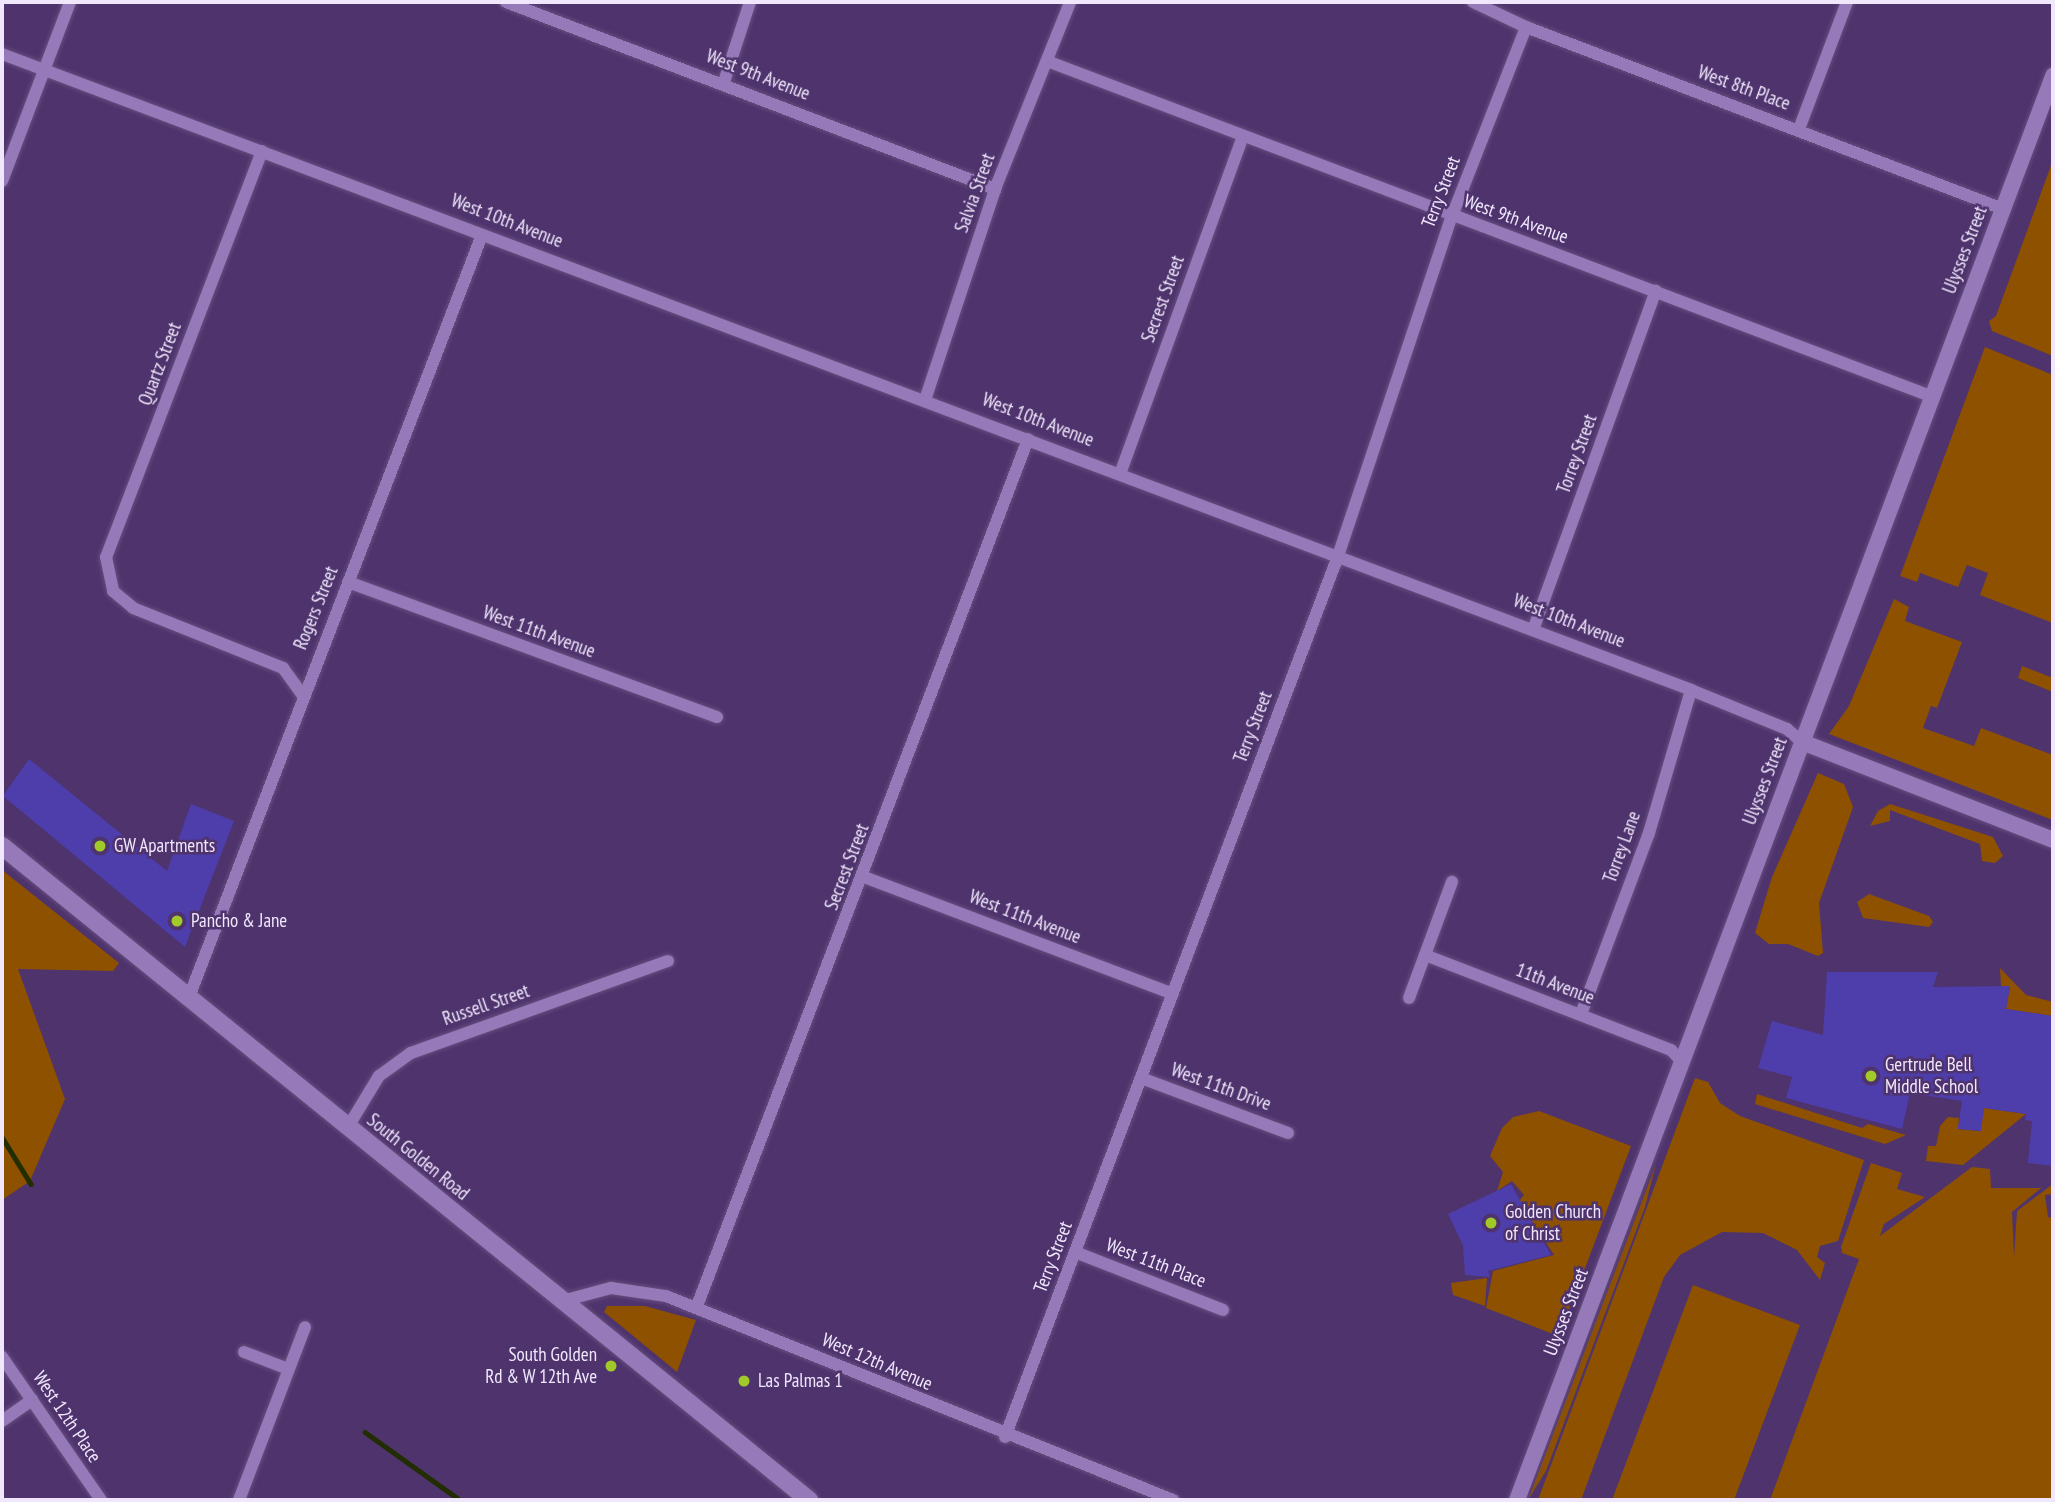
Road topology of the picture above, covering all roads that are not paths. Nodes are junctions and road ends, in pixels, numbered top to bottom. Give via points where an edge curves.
1 (70, 2) edge
2 (506, 2) edge
3 (750, 2) edge
4 (1070, 2) edge
5 (1473, 2) edge
6 (1847, 2) edge
7 (1526, 27) junction
8 (2, 54) edge
9 (1047, 61) junction
10 (43, 70) junction
11 (2053, 76) edge
12 (724, 82) junction
13 (1799, 129) junction
14 (1242, 138) junction
15 (262, 151) junction
16 (2, 181) edge
17 (995, 188) junction
18 (2003, 209) junction
19 (1451, 216) junction
20 (482, 234) junction
21 (1656, 291) junction
22 (1933, 397) junction
23 (925, 400) junction
24 (1028, 439) junction
25 (1121, 474) junction
26 (1338, 556) junction
27 (348, 582) junction
28 (1533, 630) junction
29 (1691, 690) junction
30 (302, 694) junction
31 (717, 718) dead end
32 (1802, 743) junction
33 (2053, 840) edge
34 (2, 846) edge
35 (864, 877) junction
36 (1452, 882) dead end
37 (1425, 955) junction
38 (668, 961) dead end
39 (1173, 994) junction
40 (189, 998) junction
41 (1409, 998) dead end
42 (1581, 1014) junction
43 (1682, 1062) junction
44 (1141, 1078) junction
45 (348, 1127) junction
46 (1289, 1133) dead end
47 (1075, 1252) junction
48 (562, 1301) junction
49 (697, 1306) junction
50 (1223, 1310) dead end
51 (304, 1326) dead end
52 (244, 1352) dead end
53 (2, 1357) edge
54 (288, 1369) junction
55 (32, 1400) junction
56 (2, 1421) edge
57 (1005, 1437) junction
58 (101, 1500) edge
59 (239, 1500) edge
60 (808, 1500) edge
61 (1174, 1500) edge
62 (1517, 1500) edge

1 - 10 street
2 - 12 street, West 9th Avenue
3 - 12 street
4 - 9 street, Salvia Street
5 - 7 street, West 8th Place
6 - 13 street
7 - 13 street, West 8th Place
7 - 19 street, Terry Street
8 - 10 street, West 10th Avenue
9 - 14 street, West 9th Avenue
9 - 17 street, Salvia Street
10 - 15 street, West 10th Avenue
10 - 16 street
11 - 18 street, Ulysses Street
12 - 17 street, West 9th Avenue
13 - 18 street, West 8th Place
14 - 19 street, West 9th Avenue
14 - 25 street, Secrest Street
15 - 20 street, West 10th Avenue
15 - 30 street, Quartz Street via 106,558 113,591 133,608 283,668
17 - 23 street, Salvia Street
18 - 22 street, Ulysses Street
19 - 21 street, West 9th Avenue
19 - 26 street, Terry Street
20 - 23 street, West 10th Avenue
20 - 27 street, Rogers Street
21 - 22 street, West 9th Avenue
21 - 28 street, Torrey Street
22 - 32 street, Ulysses Street
23 - 24 street, West 10th Avenue
24 - 25 street, West 10th Avenue
24 - 35 street, Secrest Street
25 - 26 street, West 10th Avenue
26 - 28 street, West 10th Avenue
26 - 39 street, Terry Street
27 - 30 street, Rogers Street
27 - 31 street, West 11th Avenue
28 - 29 street, West 10th Avenue
29 - 32 street, West 10th Avenue via 1787,729
29 - 42 street, Torrey Lane via 1649,833
30 - 40 street, Rogers Street
32 - 33 street, West 10th Avenue
32 - 43 street, Ulysses Street
34 - 40 main road, South Golden Road
35 - 39 street, West 11th Avenue
35 - 49 street, Secrest Street
36 - 37 street
37 - 41 street
37 - 42 street, 11th Avenue
38 - 45 street, Russell Street via 411,1054 379,1076
39 - 44 street, Terry Street
40 - 45 main road, South Golden Road
42 - 43 street, 11th Avenue via 1671,1050
43 - 62 street, Ulysses Street
44 - 46 street, West 11th Drive
44 - 47 street, Terry Street
45 - 48 main road, South Golden Road
47 - 50 street, West 11th Place
47 - 57 street, Terry Street
48 - 49 street, West 12th Avenue via 611,1288
48 - 60 main road, South Golden Road
49 - 57 street, West 12th Avenue
51 - 54 street
52 - 54 street
53 - 55 street, West 12th Place
54 - 59 street
55 - 56 street
55 - 58 street, West 12th Place
57 - 61 street, West 12th Avenue

